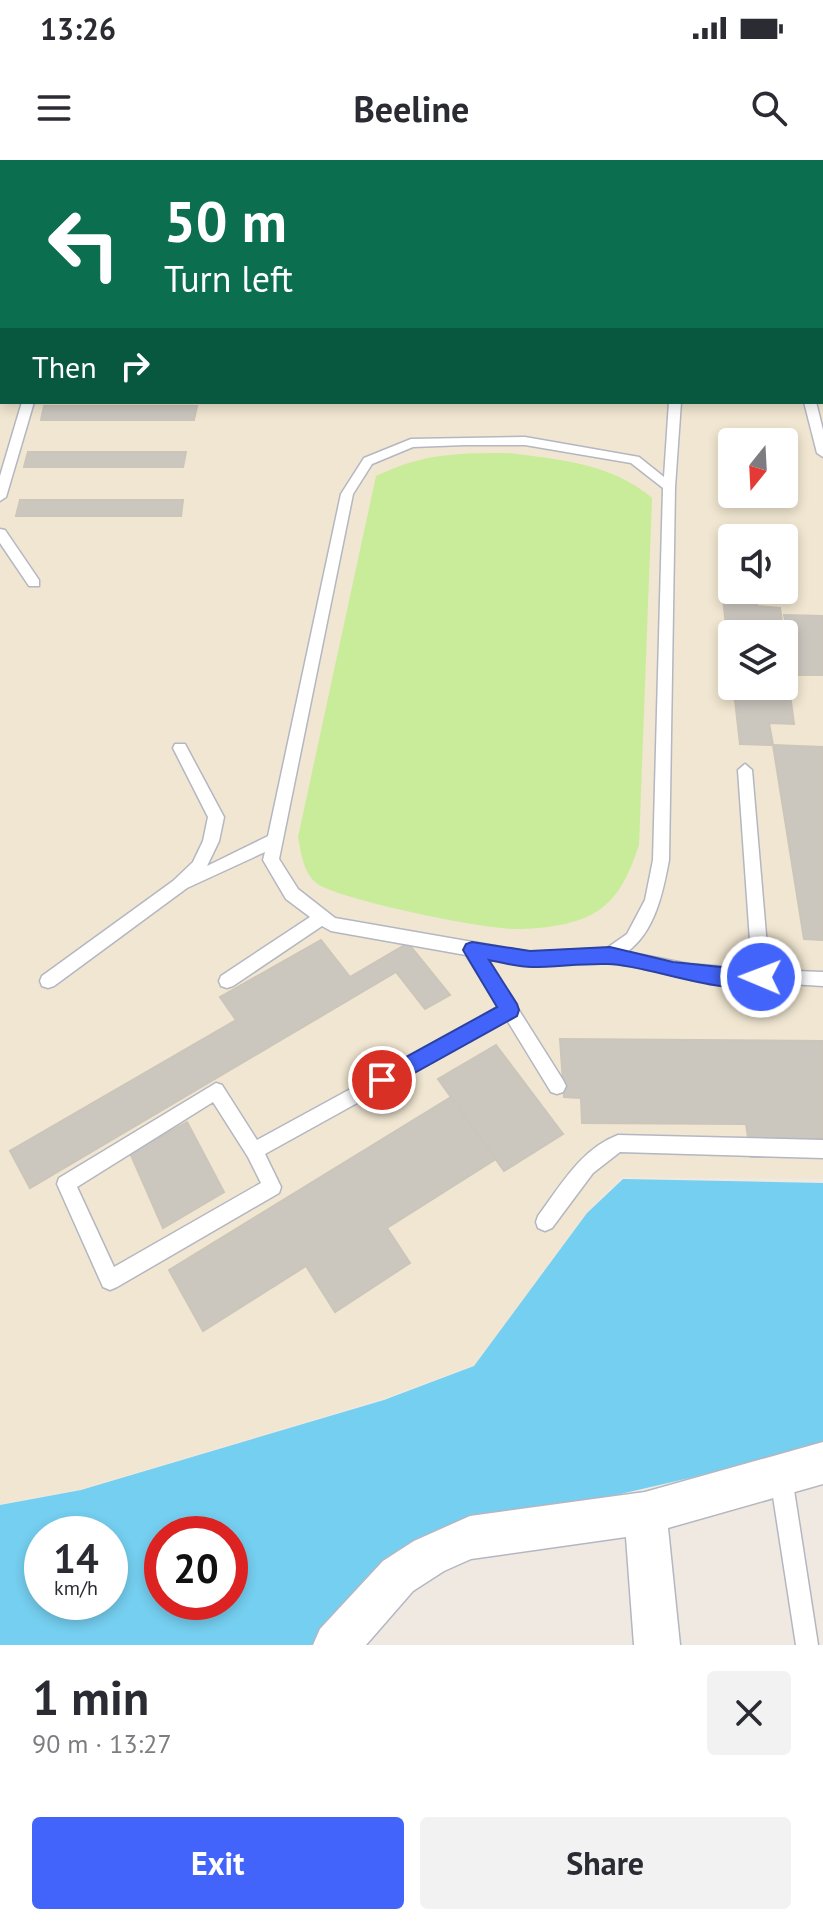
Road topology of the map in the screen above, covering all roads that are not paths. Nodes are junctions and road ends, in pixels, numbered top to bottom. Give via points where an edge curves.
1 (27, 404) edge
2 (675, 404) edge
3 (811, 404) edge
4 (823, 453) edge
5 (669, 487) junction
6 (0, 497) edge
7 (0, 534) edge
8 (34, 583) dead end
9 (180, 748) dead end
10 (745, 770) dead end
11 (275, 840) junction
12 (179, 886) junction
13 (322, 917) junction
14 (472, 950) junction
15 (610, 955) junction
16 (761, 977) junction
17 (823, 979) edge
18 (48, 981) dead end
19 (227, 981) dead end
20 (510, 1010) junction
21 (557, 1086) dead end
22 (823, 1149) edge
23 (254, 1151) junction
24 (545, 1222) dead end
25 (823, 1463) edge
26 (781, 1475) junction
27 (645, 1513) junction
28 (336, 1645) edge
29 (657, 1645) edge
30 (807, 1645) edge

1 - 6 lane
2 - 5 lane
3 - 4 lane
5 - 11 lane via 635,460 525,441 411,443 368,461 347,494
5 - 15 lane via 661,860 653,900 633,939
7 - 8 lane
9 - 12 lane via 216,817 199,866
10 - 16 lane
11 - 12 lane
11 - 13 lane via 271,860 292,894
12 - 18 lane
13 - 14 lane via 331,924
13 - 19 lane
14 - 15 lane via 530,959
14 - 20 lane
15 - 16 lane via 722,977
16 - 17 lane
20 - 21 lane
20 - 23 lane
22 - 24 lane via 618,1143 606,1148
23 - 23 lane via 272,1187 110,1280 66,1184 216,1091
25 - 26 street
26 - 27 street
26 - 30 lane
27 - 28 street via 470,1538 398,1576
27 - 29 street

